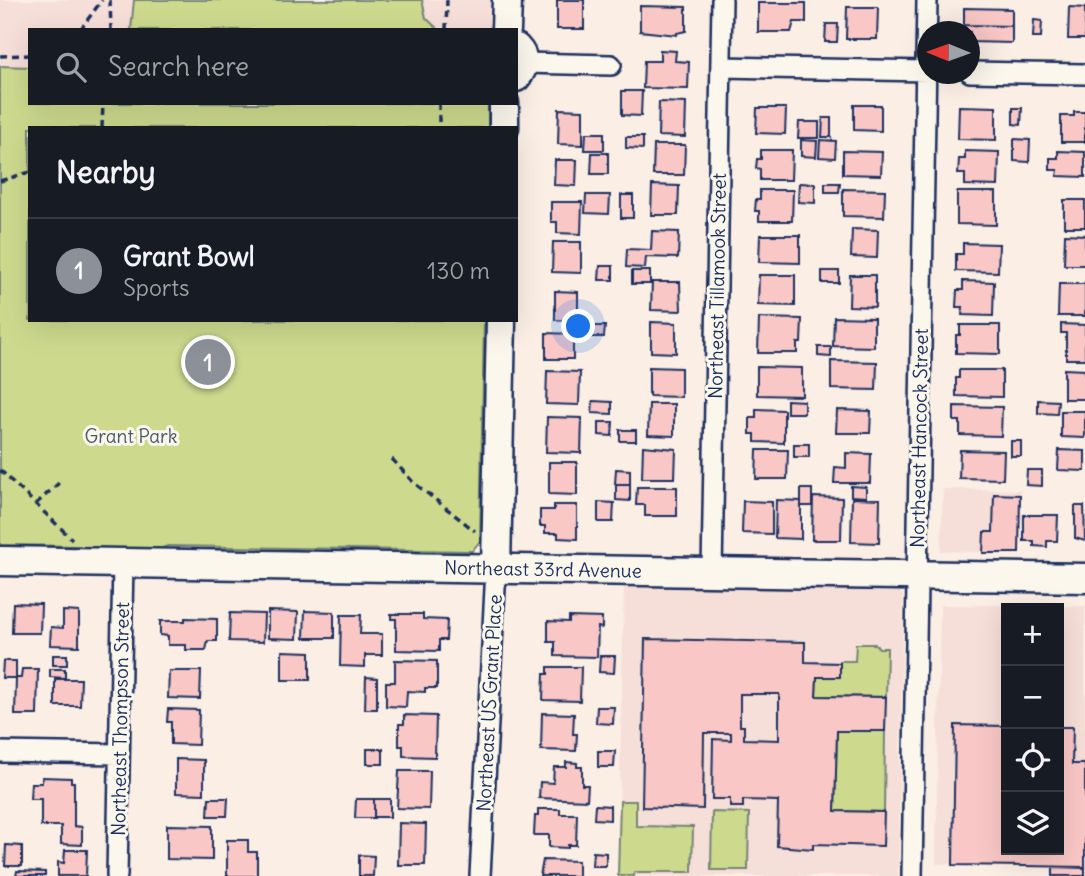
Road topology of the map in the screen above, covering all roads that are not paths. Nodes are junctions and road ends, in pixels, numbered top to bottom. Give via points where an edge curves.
1 (507, 0) edge
2 (722, 0) edge
3 (927, 0) edge
4 (927, 21) edge
5 (506, 28) edge
6 (519, 63) edge
7 (611, 65) dead end
8 (722, 67) junction
9 (917, 71) edge
10 (980, 72) edge
11 (1085, 74) edge
12 (927, 84) edge
13 (504, 105) edge
14 (504, 126) edge
15 (500, 322) edge
16 (0, 561) edge
17 (123, 562) junction
18 (496, 569) junction
19 (712, 572) junction
20 (917, 575) junction
21 (1085, 578) edge
22 (0, 752) edge
23 (120, 754) junction
24 (117, 876) edge
25 (480, 876) edge
26 (912, 876) edge

1 - 5 main road
2 - 8 street, Northeast Tillamook Street
3 - 4 street, Northeast Hancock Street
6 - 7 street
8 - 9 street
8 - 19 street, Northeast Tillamook Street
10 - 11 street
12 - 20 street, Northeast Hancock Street
13 - 14 main road
15 - 18 main road, Northeast US Grant Place
16 - 17 main road, Northeast 33rd Avenue
17 - 18 main road, Northeast 33rd Avenue
17 - 23 street, Northeast Thompson Street
18 - 19 main road, Northeast 33rd Avenue
18 - 25 street, Northeast US Grant Place
19 - 20 main road, Northeast 33rd Avenue
20 - 21 main road, Northeast 33rd Avenue
20 - 26 street, Northeast Hancock Street
22 - 23 street
23 - 24 street, Northeast Thompson Street

